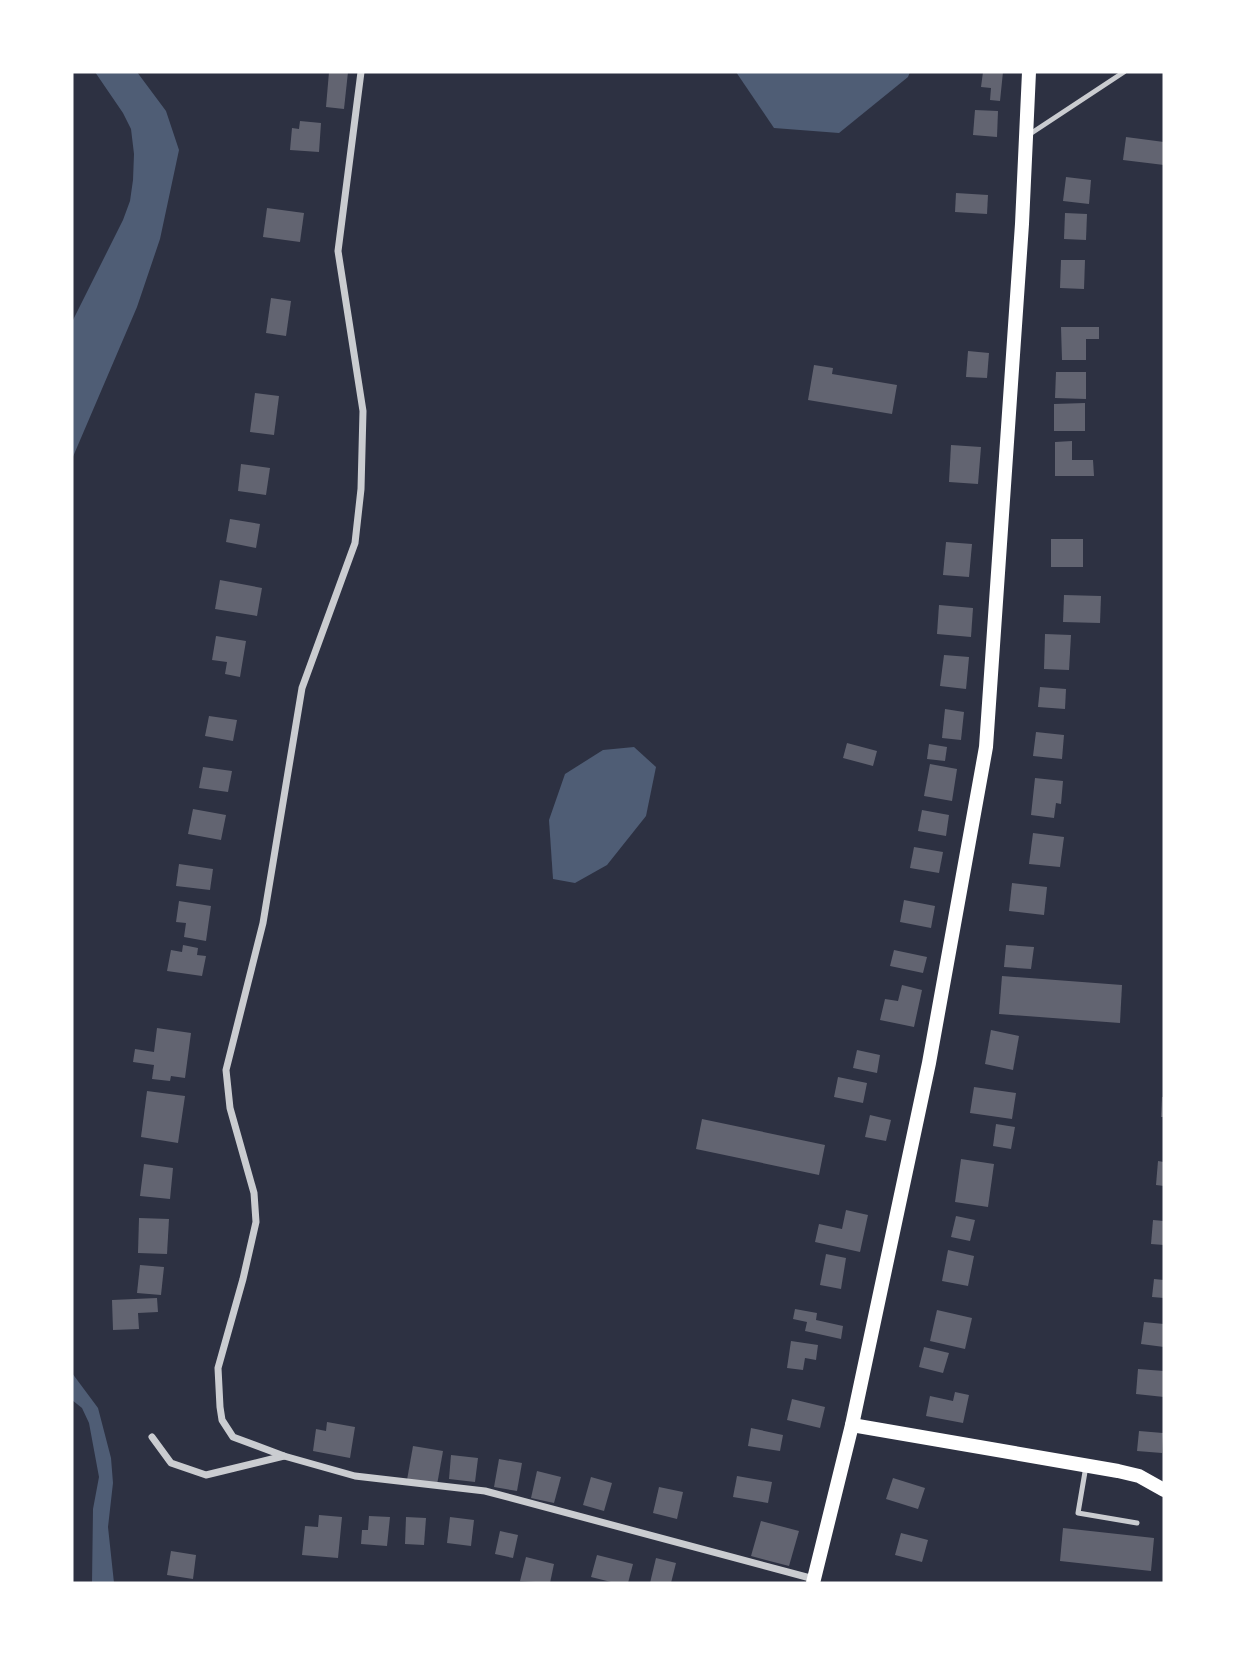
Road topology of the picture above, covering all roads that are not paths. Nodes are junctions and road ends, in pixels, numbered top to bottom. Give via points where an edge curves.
1 (361, 72) edge
2 (1029, 72) edge
3 (1124, 72) edge
4 (1027, 136) junction
5 (852, 1425) junction
6 (152, 1437) dead end
7 (284, 1456) junction
8 (1086, 1466) junction
9 (1163, 1485) edge
10 (1137, 1523) dead end
11 (814, 1581) edge

1 - 7 street via 338,251 363,411 355,543 302,688 263,923 226,1070 230,1108 254,1193 256,1222 218,1368 220,1407 233,1437
2 - 4 main road
3 - 4 lane
4 - 5 main road via 986,747 929,1063
5 - 8 main road
5 - 11 main road
6 - 7 street via 171,1463 206,1475
7 - 11 street via 355,1476 485,1491
8 - 9 main road
8 - 10 lane via 1078,1513

